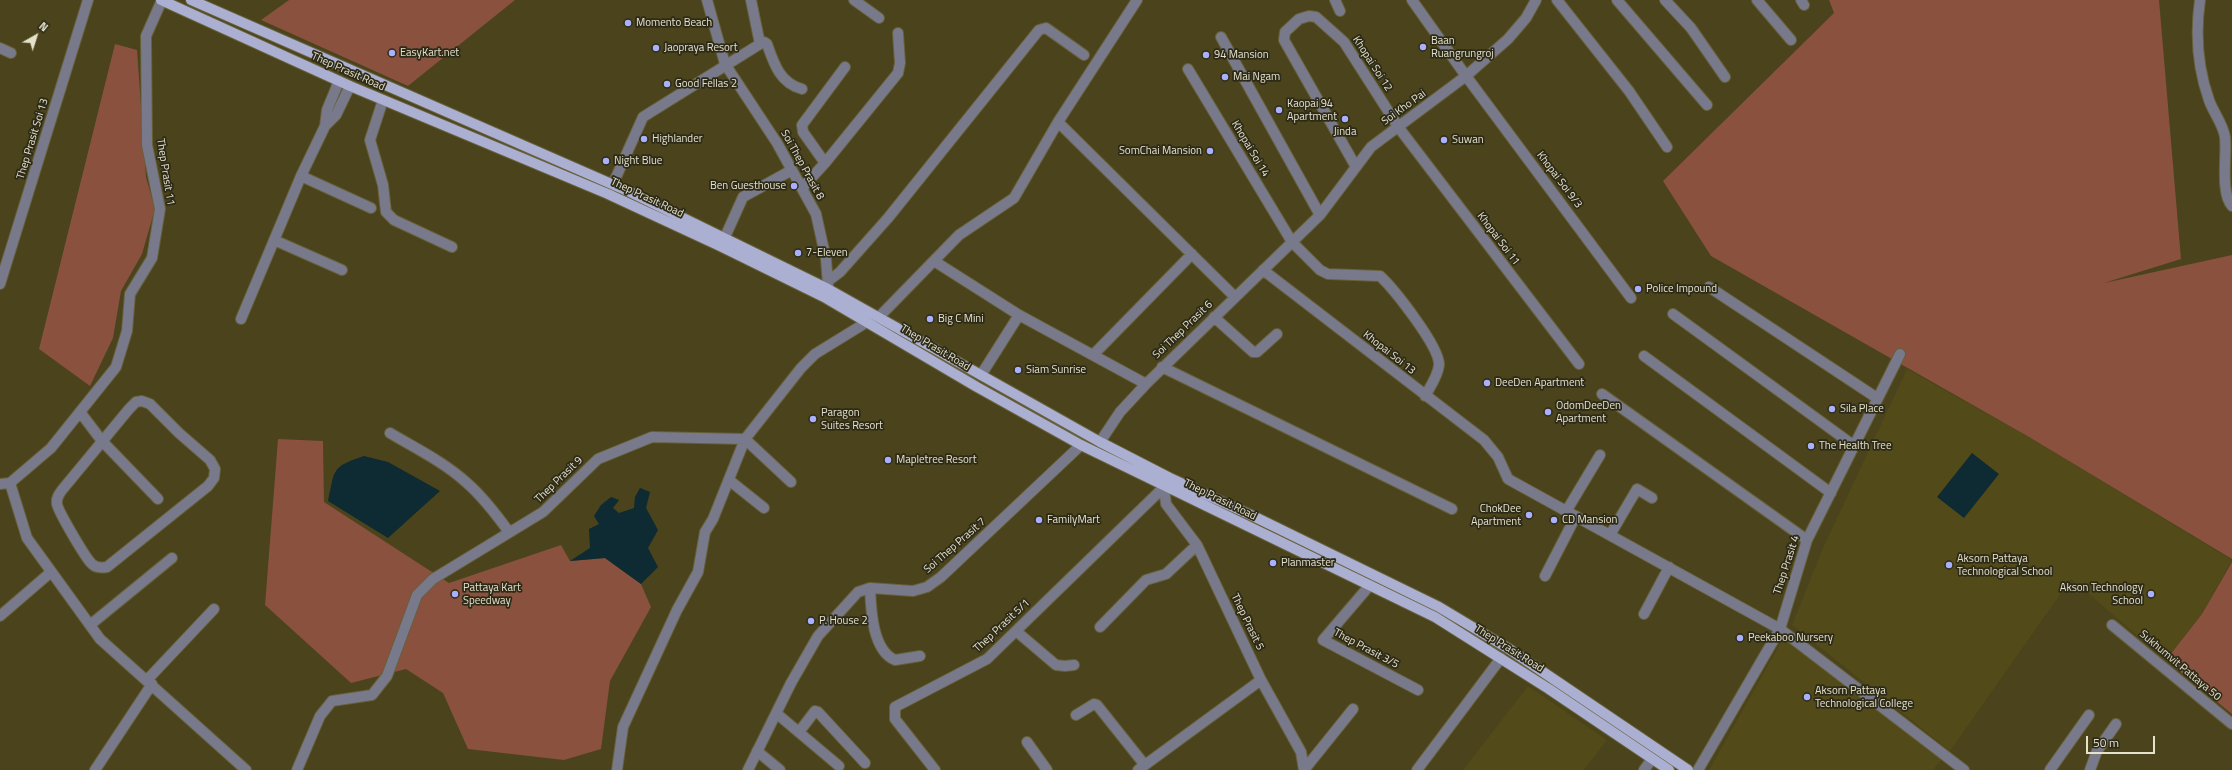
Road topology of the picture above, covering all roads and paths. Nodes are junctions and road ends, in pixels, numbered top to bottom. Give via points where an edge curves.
1 (88, 0) edge
2 (162, 0) edge
3 (191, 0) edge
4 (707, 0) edge
5 (751, 0) edge
6 (854, 0) edge
7 (1137, 0) edge
8 (1335, 0) edge
9 (1412, 0) edge
10 (1536, 0) edge
11 (1557, 0) edge
12 (1617, 0) edge
13 (1665, 0) edge
14 (1757, 0) edge
15 (2200, 0) edge
16 (1340, 11) dead end
17 (879, 18) dead end
18 (898, 33) dead end
19 (1221, 37) dead end
20 (1791, 40) dead end
21 (760, 44) junction
22 (0, 48) edge
23 (11, 53) dead end
24 (1084, 55) dead end
25 (725, 64) junction
26 (845, 67) dead end
27 (1188, 69) dead end
28 (1466, 76) junction
29 (1726, 77) dead end
30 (339, 81) junction
31 (350, 86) junction
32 (802, 89) dead end
33 (383, 100) junction
34 (1707, 105) dead end
35 (1058, 122) junction
36 (325, 126) junction
37 (1399, 128) junction
38 (1666, 147) dead end
39 (825, 164) junction
40 (1356, 167) junction
41 (792, 170) junction
42 (301, 176) junction
43 (613, 184) junction
44 (802, 188) junction
45 (2232, 206) edge
46 (371, 208) dead end
47 (1320, 216) junction
48 (725, 237) junction
49 (274, 240) junction
50 (1292, 242) junction
51 (452, 247) dead end
52 (1192, 254) junction
53 (934, 261) junction
54 (342, 270) dead end
55 (1263, 270) junction
56 (0, 284) edge
57 (1709, 288) dead end
58 (826, 289) junction
59 (1235, 297) junction
60 (1631, 298) dead end
61 (1673, 314) dead end
62 (1019, 315) junction
63 (878, 317) junction
64 (1214, 317) junction
65 (241, 319) dead end
66 (867, 322) junction
67 (1277, 334) dead end
68 (1094, 354) junction
69 (1900, 354) dead end
70 (1644, 356) dead end
71 (1579, 364) dead end
72 (1162, 367) junction
73 (981, 375) junction
74 (1146, 384) junction
75 (1602, 394) dead end
76 (1425, 396) junction
77 (1877, 398) junction
78 (80, 412) junction
79 (390, 433) dead end
80 (745, 439) junction
81 (102, 441) junction
82 (1100, 442) junction
83 (1853, 444) junction
84 (1081, 445) junction
85 (1600, 455) dead end
86 (729, 480) junction
87 (791, 482) dead end
88 (5, 483) edge
89 (1164, 487) junction
90 (1831, 493) junction
91 (1652, 498) dead end
92 (158, 499) dead end
93 (764, 508) dead end
94 (1452, 509) dead end
95 (1567, 510) junction
96 (1576, 516) junction
97 (509, 532) junction
98 (1610, 535) junction
99 (1807, 540) junction
100 (1197, 545) junction
101 (172, 558) dead end
102 (1669, 567) junction
103 (51, 572) junction
104 (1545, 576) dead end
105 (1370, 585) junction
106 (870, 588) junction
107 (214, 609) dead end
108 (1644, 614) dead end
109 (0, 616) edge
110 (90, 625) junction
111 (2112, 625) dead end
112 (1100, 627) dead end
113 (1780, 629) junction
114 (1016, 631) junction
115 (920, 656) dead end
116 (1501, 658) junction
117 (1074, 665) dead end
118 (1261, 680) junction
119 (149, 682) junction
120 (1418, 690) dead end
121 (1353, 709) dead end
122 (776, 713) junction
123 (1076, 715) dead end
124 (2089, 715) dead end
125 (2116, 724) dead end
126 (2232, 724) edge
127 (799, 732) junction
128 (1027, 742) dead end
129 (758, 751) junction
130 (1652, 758) junction
131 (865, 763) dead end
132 (839, 766) dead end
133 (1141, 767) edge
134 (95, 770) edge
135 (246, 770) edge
136 (297, 770) edge
137 (617, 770) edge
138 (748, 770) edge
139 (780, 770) edge
140 (935, 770) edge
141 (1047, 770) edge
142 (1304, 770) edge
143 (1417, 770) edge
144 (1644, 770) edge
145 (1669, 770) edge
146 (1688, 770) edge
147 (1698, 770) edge
148 (1964, 770) edge
149 (2050, 770) edge
150 (2090, 770) edge

1 - 56 street, Thep Prasit Soi 13
2 - 30 main road, Thep Prasit Road
2 - 78 street, Thep Prasit 11 via 146,36 148,145 160,209 152,258 130,294 127,331 116,367
3 - 43 main road, Thep Prasit Road
4 - 25 street, Soi Thep Prasit 8
5 - 21 street
6 - 17 street
7 - 35 street
8 - 16 street
9 - 28 street, Khopai Soi 9/3
10 - 28 street, Soi Kho Pai via 1526,18 1508,39
11 - 38 street via 1629,91
12 - 34 street
13 - 29 street via 1691,28
14 - 20 street
15 - 45 street via 2197,22 2200,72 2225,136 2226,190 2228,202
18 - 39 street via 898,73
19 - 47 street
21 - 25 street
21 - 32 street via 767,44 776,69 782,76 794,87
22 - 23 street
24 - 58 street via 1046,28 1039,30 892,213
25 - 41 street, Soi Thep Prasit 8
25 - 43 street via 643,117
26 - 39 street via 802,125 803,132
27 - 50 street, Khopai Soi 14
28 - 37 street, Soi Kho Pai
28 - 60 street, Khopai Soi 9/3
30 - 31 main road, Thep Prasit Road
30 - 36 street via 327,110
31 - 33 main road, Thep Prasit Road
31 - 36 street via 336,114
33 - 51 street via 370,140 383,185 386,212 394,220
33 - 58 main road, Thep Prasit Road via 608,194 720,246
35 - 52 street
35 - 53 street via 1014,198 959,235
36 - 42 street
37 - 40 street, Soi Kho Pai via 1371,146
37 - 40 street, Khopai Soi 12 via 1351,51 1316,17 1299,19 1285,32 1284,40
37 - 71 street, Khopai Soi 11
39 - 44 street
40 - 47 street, Soi Kho Pai
41 - 44 street, Soi Thep Prasit 8
41 - 48 street via 743,197
42 - 46 street
42 - 49 street
43 - 48 main road, Thep Prasit Road
44 - 58 street, Soi Thep Prasit 8 via 816,214 826,259
47 - 50 street, Soi Kho Pai
48 - 58 main road, Thep Prasit Road
49 - 54 street
49 - 65 street
50 - 55 street, Soi Thep Prasit 6
50 - 76 street, Khopai Soi 14 via 1320,270 1328,274 1374,275 1384,279 1414,318 1438,357 1438,371
52 - 59 street
52 - 68 street
53 - 62 street
53 - 63 street
55 - 59 street, Soi Thep Prasit 6
55 - 76 street, Khopai Soi 13
57 - 77 street
58 - 63 main road, Thep Prasit Road
58 - 66 main road, Thep Prasit Road
59 - 64 street, Soi Thep Prasit 6
61 - 83 street
62 - 68 street
62 - 73 street
63 - 73 main road, Thep Prasit Road
64 - 67 street via 1253,352
64 - 72 street, Soi Thep Prasit 6
66 - 80 street via 815,354
66 - 84 main road, Thep Prasit Road
68 - 74 street
69 - 77 street, Thep Prasit 4
70 - 90 street
72 - 74 street, Soi Thep Prasit 6
72 - 94 street
73 - 82 main road, Thep Prasit Road
74 - 82 street, Soi Thep Prasit 6 via 1120,412
75 - 99 street
76 - 95 street, Khopai Soi 13 via 1484,440 1498,457 1508,479
77 - 83 street, Thep Prasit 4
78 - 81 street
78 - 88 street, Thep Prasit 11 via 51,448
79 - 97 street via 430,456 466,482 493,509
80 - 86 street
80 - 87 street
80 - 97 street, Thep Prasit 9 via 652,437 598,459 543,512
81 - 81 street via 58,495 56,504 91,564 101,568 107,567 208,486 214,478 215,469 210,460 150,404 142,401 136,402
81 - 92 street
82 - 84 main road
82 - 146 main road, Thep Prasit Road via 1439,607 1508,649
83 - 90 street, Thep Prasit 4
84 - 89 main road, Thep Prasit Road
84 - 106 street, Soi Thep Prasit 7 via 941,577 927,587 913,591
85 - 95 street
86 - 93 street
86 - 137 street via 705,532 698,572 677,610 623,727
88 - 103 street via 27,538
89 - 100 street, Thep Prasit 5 via 1166,504
89 - 105 main road, Thep Prasit Road
89 - 114 street, Thep Prasit 5/1
90 - 99 street, Thep Prasit 4
91 - 98 street via 1637,489
95 - 96 street, Khopai Soi 13
96 - 98 street, Khopai Soi 13
96 - 104 street
97 - 136 street, Thep Prasit 9 via 433,579 417,595 387,676 372,695 332,701 320,716
98 - 102 street, Khopai Soi 13
99 - 113 street, Thep Prasit 4
100 - 112 street via 1166,574 1146,580
100 - 118 street, Thep Prasit 5
101 - 110 street
102 - 108 street
102 - 113 street, Khopai Soi 13
103 - 109 street
103 - 110 street
105 - 116 main road, Thep Prasit Road via 1436,618
105 - 120 street, Thep Prasit 3/5 via 1323,640
106 - 115 street via 874,630 883,648 895,660
106 - 122 street via 858,592 818,636
107 - 119 street
110 - 119 street via 100,639
111 - 126 street, Sukhumvit Pattaya 50
113 - 147 street, Thep Prasit 4
113 - 148 street, Khopai Soi 13
114 - 117 street via 1056,665
114 - 140 street, Thep Prasit 5/1 via 987,659 895,707 895,720
116 - 130 main road, Thep Prasit Road
116 - 143 street
118 - 133 street
118 - 142 street, Thep Prasit 5 via 1301,752
119 - 134 street
119 - 135 street
121 - 142 street
122 - 127 street
122 - 129 street
123 - 133 street via 1094,704 1097,705
124 - 149 street
125 - 150 street via 2097,751
127 - 131 street via 815,711 818,712
127 - 132 street
128 - 141 street
129 - 138 street
129 - 139 street
130 - 144 street
130 - 145 main road, Thep Prasit Road

